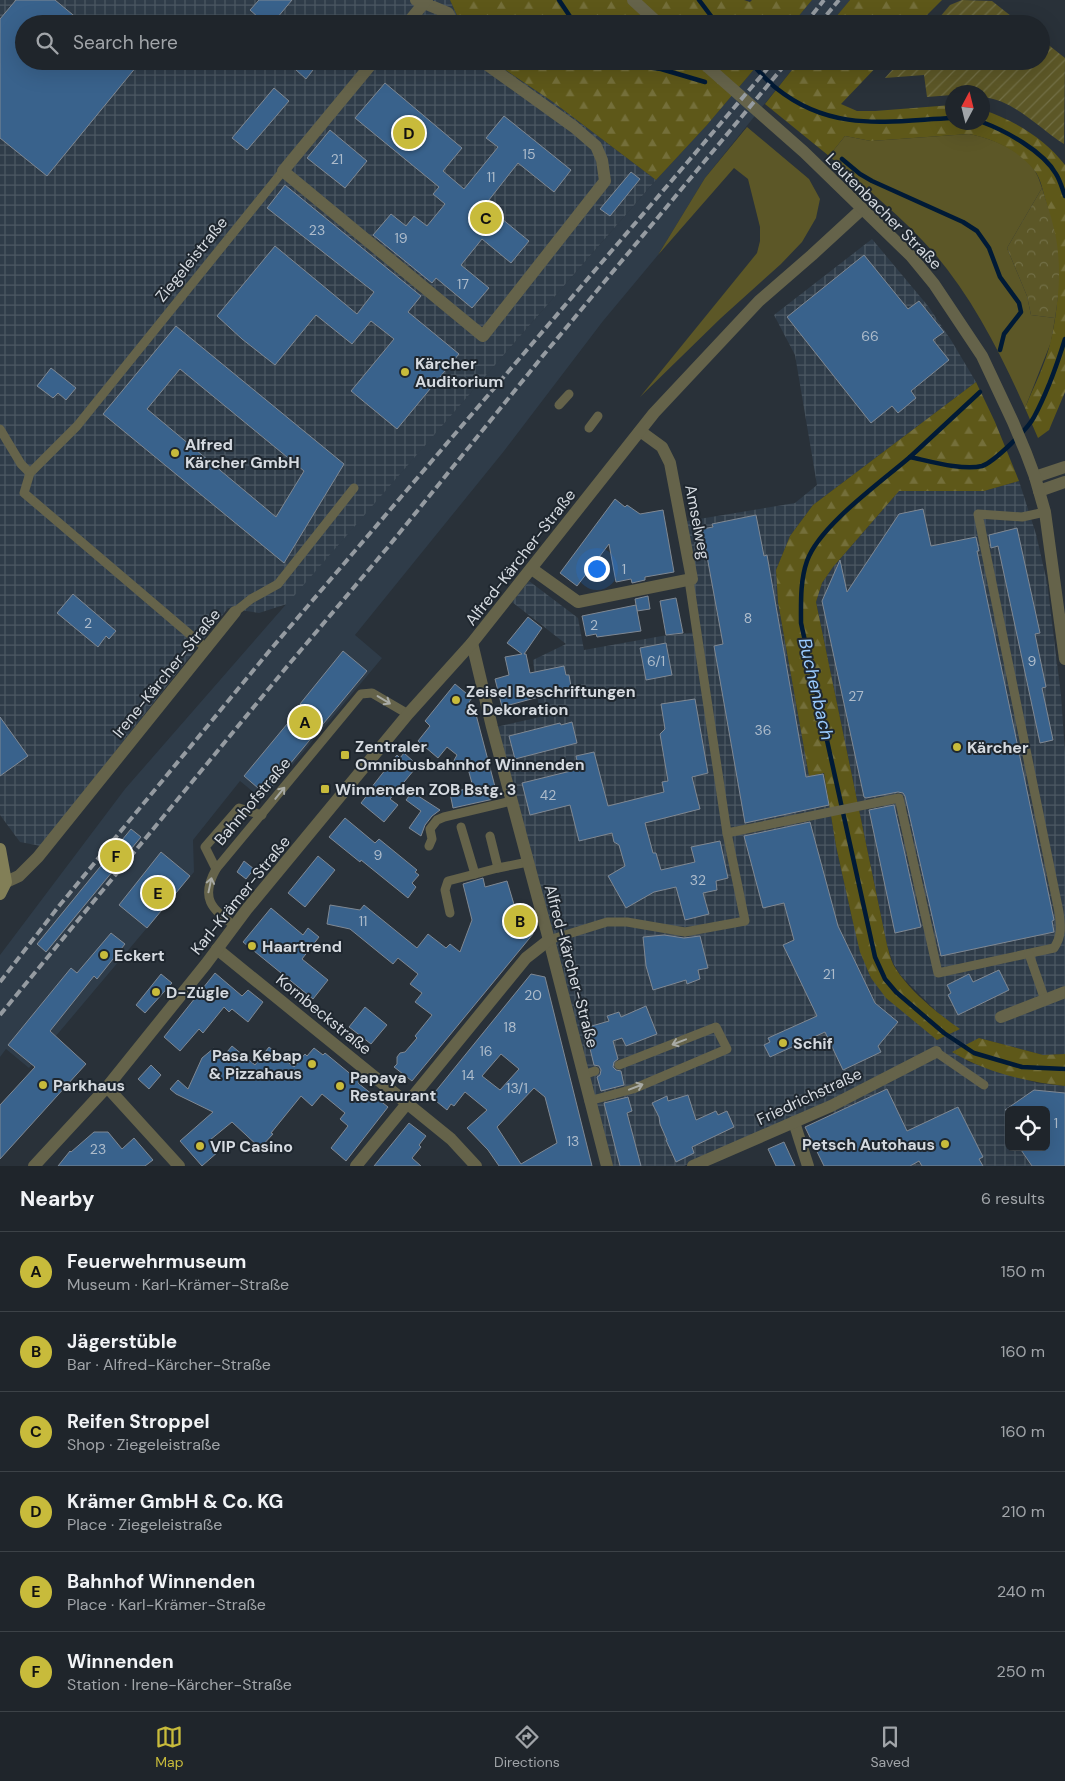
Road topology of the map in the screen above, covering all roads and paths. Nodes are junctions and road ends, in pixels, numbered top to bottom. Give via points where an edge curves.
1 (633, 0) edge
2 (422, 1) edge
3 (413, 15) edge
4 (449, 15) edge
5 (649, 15) edge
6 (367, 70) edge
7 (495, 70) edge
8 (711, 70) edge
9 (283, 171) junction
10 (862, 209) junction
11 (569, 394) dead end
12 (560, 405) dead end
13 (598, 416) dead end
14 (589, 428) dead end
15 (0, 429) edge
16 (640, 431) junction
17 (1065, 467) edge
18 (30, 472) junction
19 (1035, 477) junction
20 (1065, 482) edge
21 (354, 488) dead end
22 (1038, 491) junction
23 (1045, 512) junction
24 (532, 569) junction
25 (689, 580) junction
26 (235, 612) joint
27 (472, 643) junction
28 (207, 650) junction
29 (1065, 659) edge
30 (408, 714) junction
31 (512, 801) junction
32 (262, 815) junction
33 (461, 827) dead end
34 (727, 833) junction
35 (490, 836) dead end
36 (430, 846) dead end
37 (0, 850) edge
38 (528, 862) junction
39 (498, 868) junction
40 (216, 869) junction
41 (475, 874) junction
42 (3, 888) edge
43 (450, 914) dead end
44 (235, 926) junction
45 (549, 940) junction
46 (217, 949) junction
47 (1029, 954) junction
48 (1065, 992) edge
49 (1044, 1000) junction
50 (1002, 1017) dead end
51 (936, 1052) joint
52 (619, 1065) dead end
53 (984, 1085) dead end
54 (107, 1087) junction
55 (589, 1101) junction
56 (408, 1104) junction
57 (794, 1122) junction
58 (34, 1166) edge
59 (180, 1166) edge
60 (356, 1166) edge
61 (476, 1166) edge
62 (607, 1166) edge
63 (692, 1166) edge
64 (808, 1166) edge

1 - 5 street
2 - 3 street
2 - 4 street
6 - 9 street, Ziegeleistraße
7 - 9 street via 596,146 605,181 483,336
8 - 10 street, Leutenbacher Straße
9 - 18 lane, Ziegeleistraße via 77,426
10 - 16 street, Alfred-Kärcher-Straße via 759,301
10 - 19 street, Leutenbacher Straße via 911,256 934,284 982,356
11 - 12 lane
13 - 14 lane
15 - 18 lane via 21,464
16 - 24 street, Alfred-Kärcher-Straße
16 - 25 street, Amselweg via 662,447 670,463 692,579
17 - 19 street
18 - 28 lane via 24,493
19 - 22 street, Leutenbacher Straße
20 - 22 street
21 - 26 lane, Irene-Kärcher-Straße via 278,584
22 - 23 street, Leutenbacher Straße
23 - 29 street, Leutenbacher Straße
23 - 47 lane via 1022,517 978,514 1062,929 1054,948
24 - 25 street, Amselweg via 578,602
24 - 27 street, Alfred-Kärcher-Straße
25 - 34 lane
26 - 28 street, Irene-Kärcher-Straße
27 - 30 street, Karl-Krämer-Straße
27 - 31 street, Alfred-Kärcher-Straße
28 - 42 street, Irene-Kärcher-Straße via 31,866
32 -> 30 lane, Bahnhofstraße via 361,694 372,693
30 - 44 street, Karl-Krämer-Straße
31 - 36 lane via 437,820 430,828
31 - 38 street, Alfred-Kärcher-Straße
32 - 40 lane, Bahnhofstraße
32 - 40 lane via 239,808 206,847
33 - 41 lane
34 - 45 lane via 745,921 685,932 627,922 607,922
34 - 47 lane via 900,798 938,973
35 - 39 lane
37 - 42 main road
38 - 39 lane
38 - 45 street, Alfred-Kärcher-Straße
39 - 41 lane
44 -> 40 lane, Bahnhofstraße via 212,907 208,893
41 - 43 lane via 448,881 445,890
44 - 46 street, Karl-Krämer-Straße
45 - 55 street, Alfred-Kärcher-Straße via 589,1073
45 - 56 street via 526,958
46 - 54 street, Karl-Krämer-Straße
46 - 56 street, Kornbeckstraße
47 - 49 lane
48 - 49 street
49 - 50 street
51 - 53 lane
51 - 57 street, Friedrichstraße
55 -> 52 lane via 633,1089 727,1049 716,1027
54 - 58 street, Karl-Krämer-Straße
54 - 59 street
55 - 62 street, Alfred-Kärcher-Straße
56 - 60 street
56 - 61 street, Kornbeckstraße
57 - 63 street, Friedrichstraße
57 - 64 street

